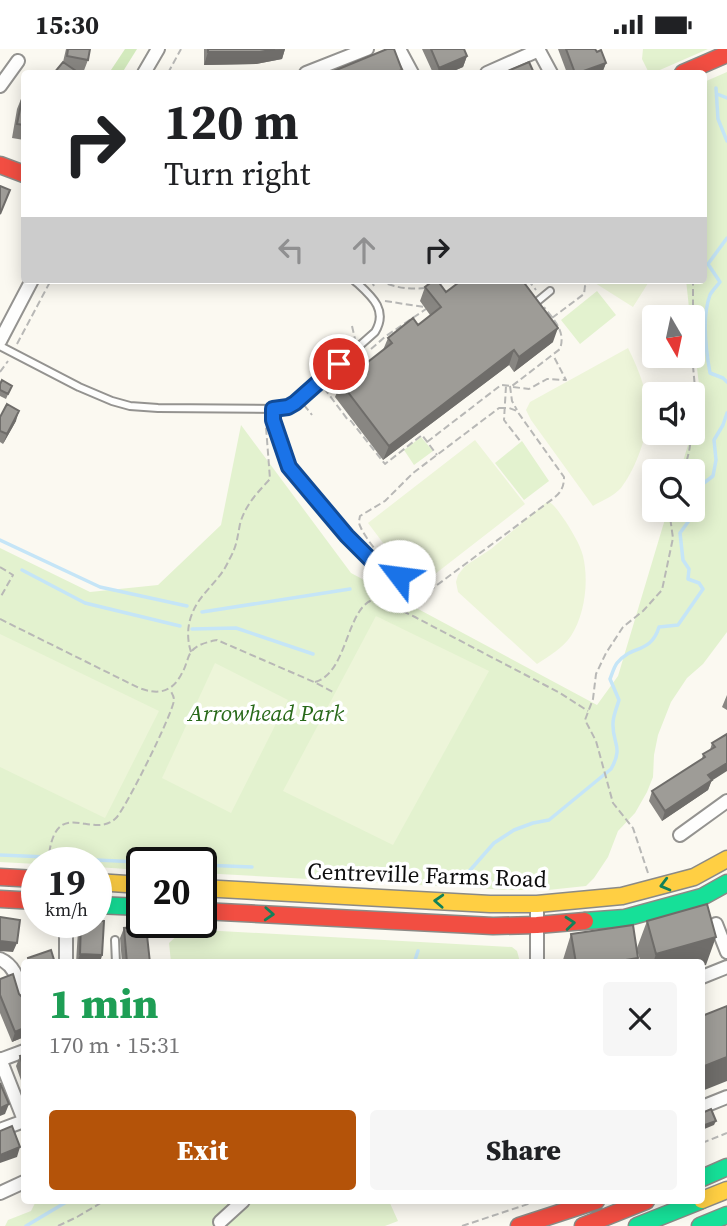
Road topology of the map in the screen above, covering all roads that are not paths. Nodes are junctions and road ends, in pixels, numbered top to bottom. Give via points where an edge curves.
1 (158, 49) edge
2 (367, 49) edge
3 (399, 49) edge
4 (539, 50) edge
5 (727, 54) edge
6 (18, 61) dead end
7 (146, 70) edge
8 (314, 70) edge
9 (410, 70) edge
10 (494, 70) edge
11 (549, 70) edge
12 (690, 70) edge
13 (0, 86) edge
14 (0, 165) edge
15 (21, 173) edge
16 (30, 284) edge
17 (358, 284) edge
18 (550, 291) dead end
19 (538, 301) edge
20 (0, 343) edge
21 (273, 409) junction
22 (399, 576) road end
23 (727, 801) edge
24 (680, 835) dead end
25 (727, 859) edge
26 (0, 877) edge
27 (21, 878) edge
28 (727, 883) edge
29 (217, 889) edge
30 (0, 898) edge
31 (21, 900) edge
32 (537, 904) junction
33 (217, 912) edge
34 (716, 924) edge
35 (537, 925) junction
36 (66, 938) edge
37 (114, 940) dead end
38 (727, 952) edge
39 (0, 959) edge
40 (66, 959) edge
41 (116, 959) edge
42 (537, 959) edge
43 (727, 967) edge
44 (705, 976) edge
45 (21, 992) edge
46 (21, 1052) edge
47 (0, 1059) edge
48 (727, 1097) edge
49 (705, 1106) edge
50 (21, 1112) edge
51 (21, 1121) edge
52 (0, 1130) edge
53 (727, 1157) edge
54 (705, 1164) edge
55 (727, 1167) edge
56 (705, 1177) edge
57 (21, 1183) edge
58 (727, 1189) edge
59 (0, 1193) edge
60 (705, 1198) edge
61 (240, 1204) edge
62 (587, 1204) edge
63 (638, 1204) edge
64 (691, 1204) edge
65 (727, 1215) edge
66 (220, 1222) dead end
67 (519, 1226) edge
68 (583, 1226) edge
69 (637, 1226) edge
70 (699, 1226) edge

1 - 7 street
2 - 8 street
3 - 9 street
4 - 10 street
4 - 11 street
5 - 12 main road
6 - 13 street
14 - 15 main road
16 - 20 street
17 - 21 lane via 379,309 380,324 375,332 300,400
18 - 19 lane
20 - 21 lane via 111,401 158,408
21 - 22 lane via 289,467 376,565
23 - 24 street
25 -> 32 main road, Centreville Farms Road via 694,877 622,896
26 - 27 main road
35 -> 28 main road, Centreville Farms Road via 625,918 702,897
32 -> 29 main road, Centreville Farms Road
30 - 31 main road
32 - 35 street
33 -> 35 main road, Centreville Farms Road
34 - 38 street
35 - 42 street
36 - 40 street
37 - 41 lane
39 - 45 street via 13,968
43 - 44 street
46 - 47 street
47 - 50 street
48 - 49 street
51 - 52 street
53 - 54 main road
55 - 56 main road
57 - 59 street
58 - 60 main road
61 - 66 street
62 - 67 main road
63 - 68 main road
64 - 69 main road
65 - 70 main road

